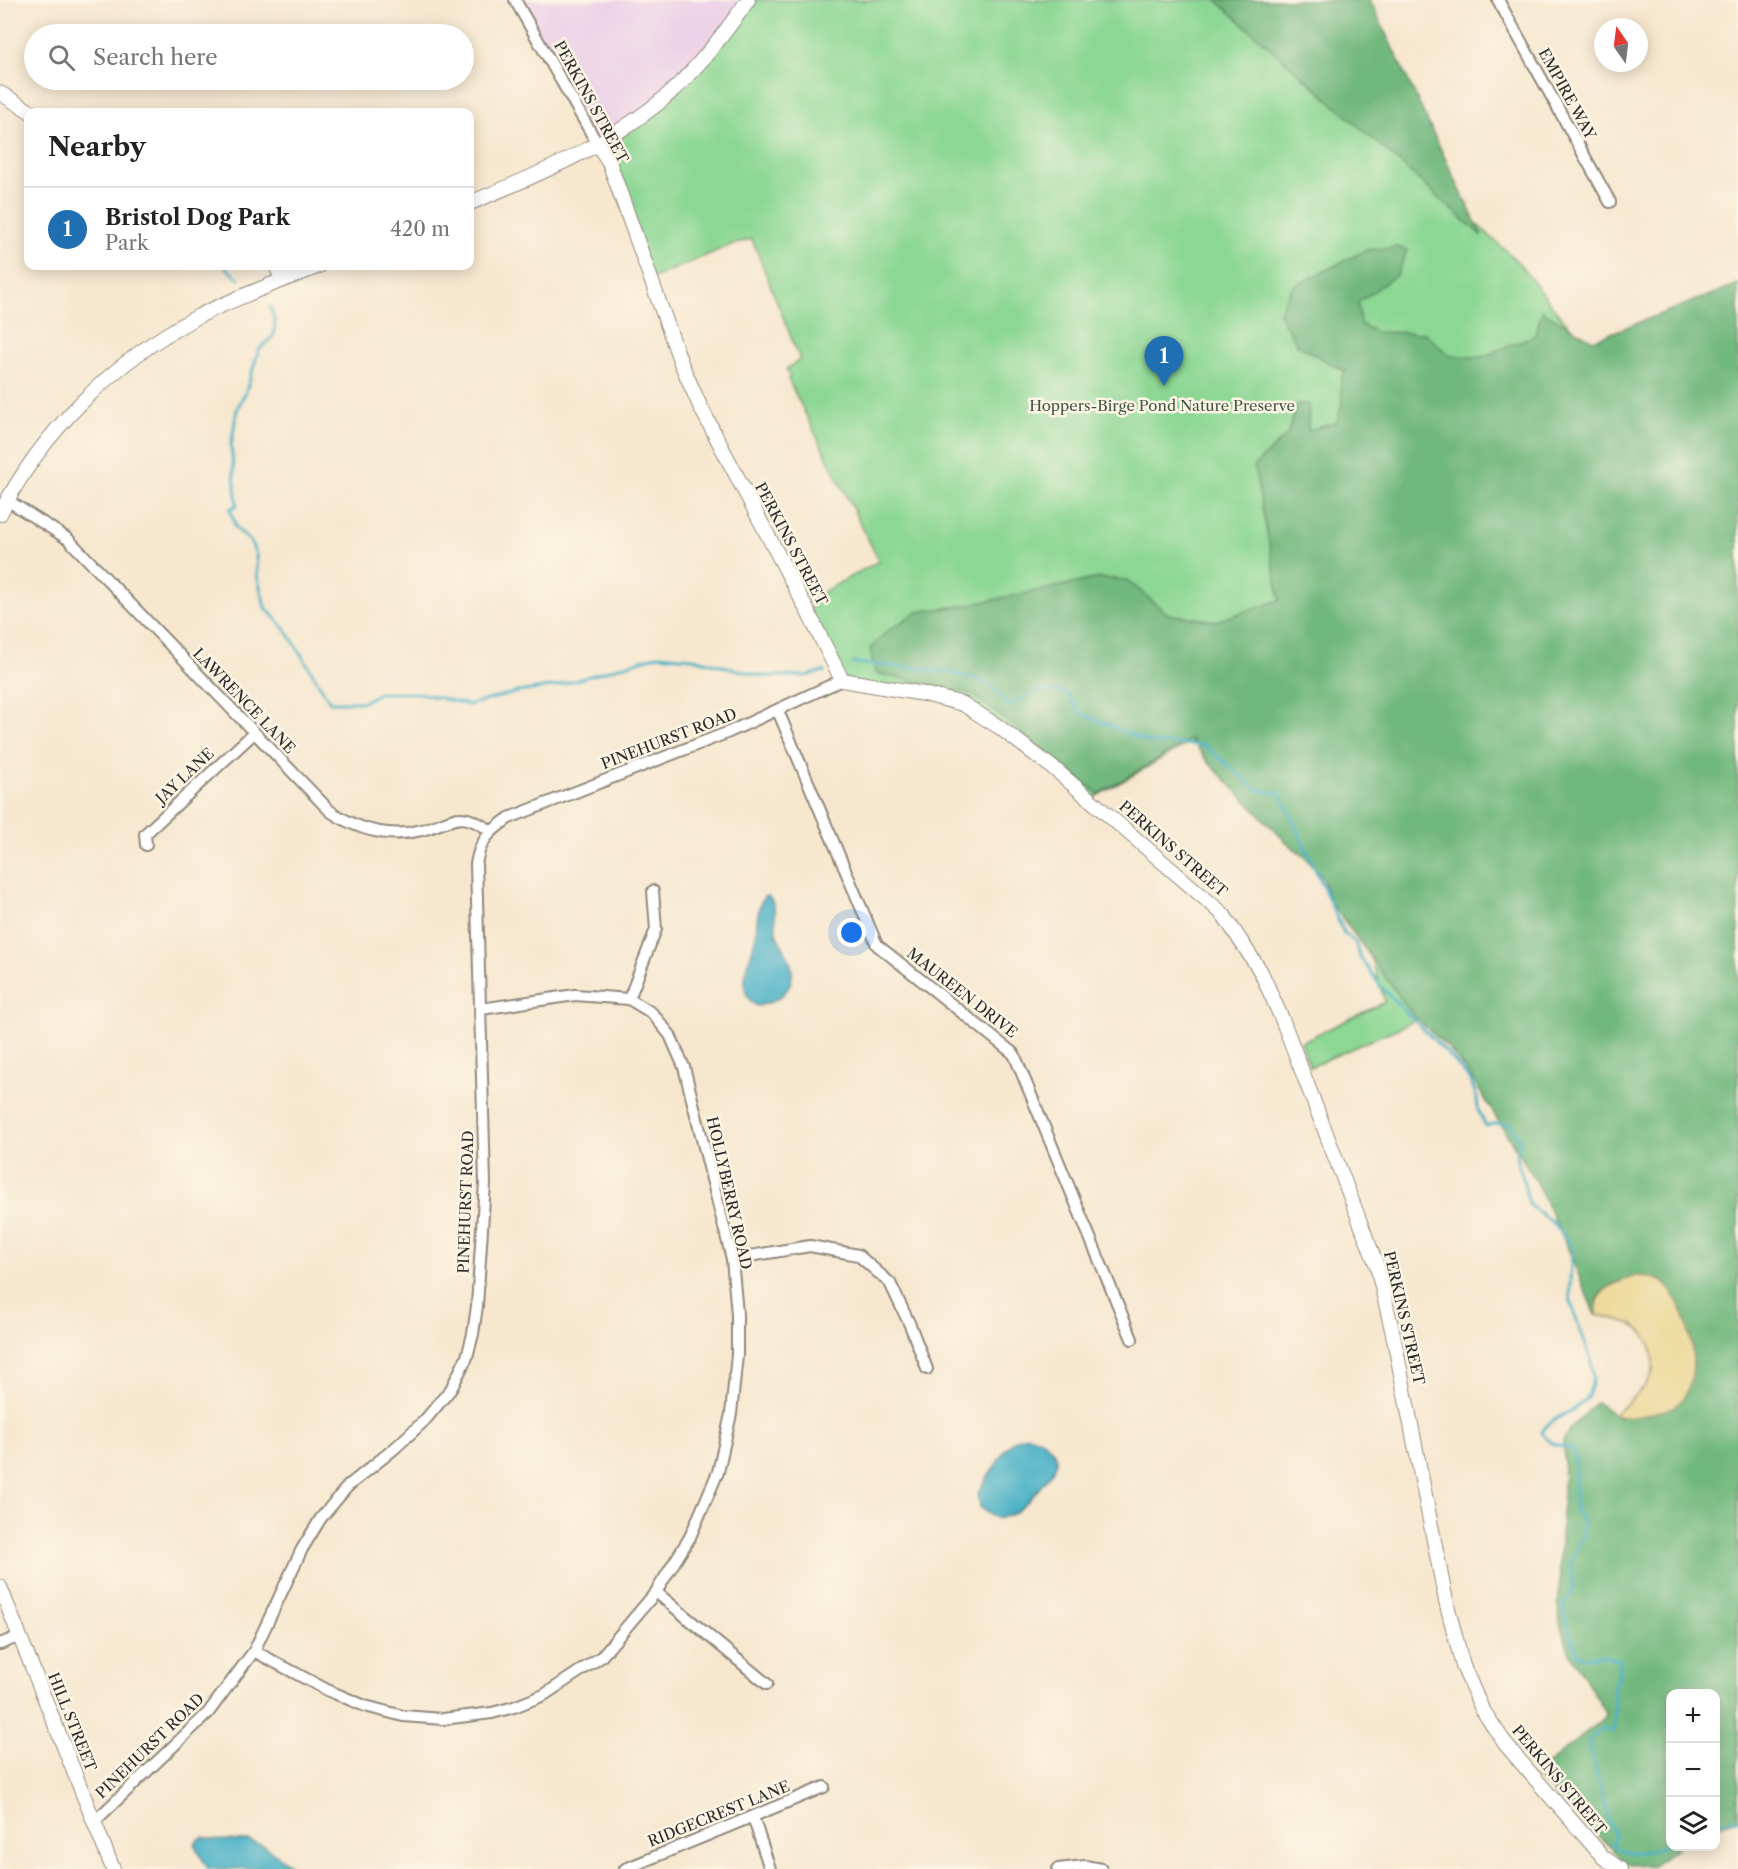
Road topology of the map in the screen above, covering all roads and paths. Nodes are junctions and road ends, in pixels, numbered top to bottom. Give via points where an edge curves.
1 (515, 0) edge
2 (748, 0) edge
3 (1498, 0) edge
4 (0, 93) edge
5 (24, 108) edge
6 (598, 145) junction
7 (474, 202) edge
8 (1610, 202) dead end
9 (278, 270) edge
10 (309, 270) edge
11 (283, 280) junction
12 (7, 500) junction
13 (0, 514) edge
14 (842, 680) junction
15 (778, 711) junction
16 (254, 733) junction
17 (491, 831) junction
18 (146, 845) dead end
19 (653, 891) dead end
20 (629, 999) junction
21 (481, 1009) junction
22 (732, 1259) junction
23 (1132, 1339) dead end
24 (927, 1369) dead end
25 (0, 1587) edge
26 (656, 1592) junction
27 (21, 1636) junction
28 (0, 1644) edge
29 (254, 1651) junction
30 (767, 1684) dead end
31 (824, 1787) dead end
32 (753, 1817) junction
33 (95, 1821) junction
34 (113, 1869) edge
35 (625, 1869) edge
36 (770, 1869) edge
37 (1058, 1869) edge
38 (1101, 1869) edge
39 (1620, 1869) edge

1 - 6 street, PERKINS STREET
2 - 6 street via 676,87
3 - 8 street, EMPIRE WAY
4 - 5 street
6 - 7 street
6 - 14 street, PERKINS STREET via 609,162 700,406
9 - 11 street
10 - 11 street
11 - 12 street via 198,316 116,371 52,435
12 - 13 street
12 - 16 street, LAWRENCE LANE via 68,539
14 - 15 street, PINEHURST ROAD
14 - 39 street, PERKINS STREET via 963,704 999,727 1057,771 1223,914 1261,972 1377,1266 1463,1666 1482,1709 1519,1763 1603,1857
15 - 17 street, PINEHURST ROAD via 517,815
15 - 23 street, MAUREEN DRIVE via 877,945 1014,1054
16 - 17 street, LAWRENCE LANE via 330,811 359,828 400,833 458,818 476,820
16 - 18 street, JAY LANE via 145,834
17 - 21 street, PINEHURST ROAD via 479,849 476,864
19 - 20 street via 656,929
20 - 21 street, HOLLYBERRY ROAD via 575,995
20 - 22 street, HOLLYBERRY ROAD via 652,1013 670,1035 684,1067
21 - 29 street, PINEHURST ROAD via 484,1184 477,1306 467,1357 451,1389 425,1420 348,1486 321,1518 302,1549
22 - 24 street via 810,1246 858,1255 890,1283
22 - 26 street, HOLLYBERRY ROAD via 737,1355 731,1413 718,1472 690,1537
25 - 27 street, HILL STREET
26 - 29 street, HOLLYBERRY ROAD via 601,1657 544,1695 492,1713 443,1719 403,1716 365,1707
26 - 30 street
27 - 28 street
27 - 33 street, HILL STREET
29 - 33 street, PINEHURST ROAD via 196,1726
31 - 32 street, RIDGECREST LANE
32 - 35 street, RIDGECREST LANE
32 - 36 street
33 - 34 street, HILL STREET
37 - 38 street

